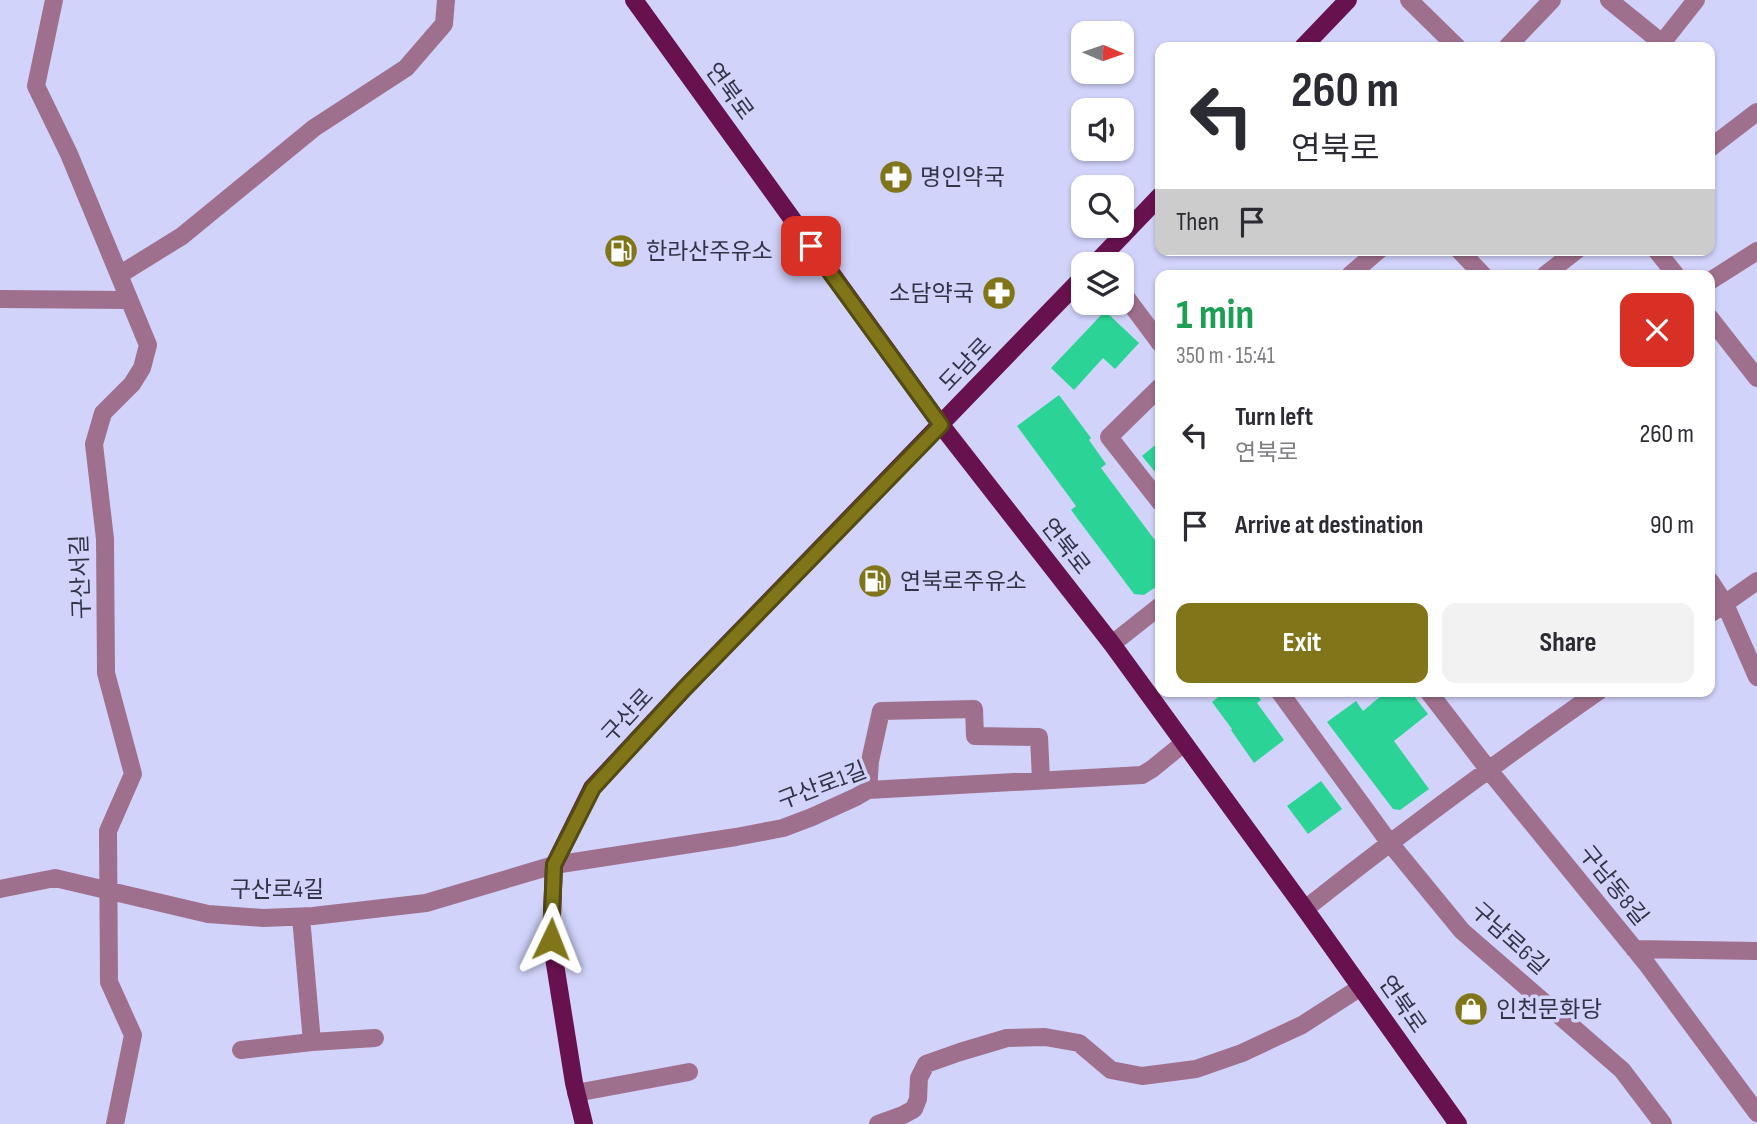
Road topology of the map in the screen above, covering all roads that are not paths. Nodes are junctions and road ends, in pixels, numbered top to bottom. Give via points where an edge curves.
1 (54, 0) edge
2 (446, 0) edge
3 (634, 0) edge
4 (1348, 0) edge
5 (1409, 0) edge
6 (1552, 0) edge
7 (1609, 0) edge
8 (1696, 0) edge
9 (1308, 42) edge
10 (1453, 42) edge
11 (1512, 42) edge
12 (1658, 42) edge
13 (1664, 42) edge
14 (1757, 112) edge
15 (1715, 144) edge
16 (1155, 202) edge
17 (1757, 251) edge
18 (1108, 252) edge
19 (1372, 256) edge
20 (1465, 256) edge
21 (1569, 256) edge
22 (1662, 256) edge
23 (1356, 270) edge
24 (1478, 270) edge
25 (1551, 270) edge
26 (1672, 270) edge
27 (119, 275) junction
28 (1715, 278) edge
29 (1071, 290) edge
30 (0, 299) edge
31 (129, 300) junction
32 (1134, 308) edge
33 (1715, 324) edge
34 (1155, 336) edge
35 (1757, 378) edge
36 (1155, 392) edge
37 (941, 425) junction
38 (1155, 496) edge
39 (1757, 581) edge
40 (1717, 609) edge
41 (1155, 611) edge
42 (1112, 644) junction
43 (1757, 677) edge
44 (1283, 697) edge
45 (1433, 697) edge
46 (1590, 697) edge
47 (1184, 743) junction
48 (1488, 769) junction
49 (1041, 780) junction
50 (868, 790) junction
51 (1390, 842) junction
52 (554, 865) junction
53 (0, 889) edge
54 (109, 891) junction
55 (1305, 909) junction
56 (301, 917) junction
57 (1634, 949) junction
58 (1757, 951) edge
59 (1360, 986) junction
60 (375, 1038) dead end
61 (312, 1042) junction
62 (241, 1050) dead end
63 (690, 1072) dead end
64 (576, 1093) junction
65 (1757, 1112) edge
66 (115, 1124) edge
67 (584, 1124) edge
68 (878, 1124) edge
69 (1458, 1124) edge
70 (1662, 1124) edge

1 - 27 street, 구산서길 via 36,86
2 - 27 street via 444,24 407,68 314,128 182,236
3 - 37 main road, 연북로
4 - 9 main road
5 - 10 street
6 - 11 street
7 - 12 street
8 - 13 street
14 - 15 street
16 - 18 main road
17 - 28 street
19 - 23 street
20 - 24 street
21 - 25 street
22 - 26 street
27 - 31 street, 구산서길
29 - 37 main road, 도남로
30 - 31 street
31 - 54 street, 구산서길 via 148,345 132,384 103,413 94,444 105,539 106,673 133,774 108,831
32 - 34 street
33 - 35 street
36 - 38 street via 1109,437
37 - 42 main road, 연북로
37 - 52 main road, 구산로 via 593,788
39 - 40 street
40 - 43 street
41 - 42 street
42 - 47 main road, 연북로
44 - 51 street, 구남로6길
45 - 48 street, 구남동8길
46 - 48 street
47 - 49 street, 구산로1길 via 1142,775
47 - 55 main road, 연북로
48 - 51 street
48 - 57 street, 구남동8길
49 - 50 street, 구산로1길
49 - 50 street via 1039,737 975,736 974,709 881,711
50 - 52 street, 구산로1길 via 783,828
51 - 55 street
51 - 70 street, 구남로6길 via 1462,931 1622,1070
52 - 56 street, 구산로4길 via 426,903
52 - 64 main road, 구산로 via 551,939
53 - 54 street, 구산로4길 via 55,878
54 - 56 street, 구산로4길 via 208,914
54 - 66 street, 구산서길 via 109,982 133,1035
55 - 59 main road, 연북로
56 - 61 street
57 - 58 street
57 - 65 street, 구남동8길
59 - 68 street via 1301,1025 1196,1069 1142,1076 1111,1070 1079,1043 1045,1037 1007,1038 926,1064 914,1109
59 - 69 main road, 연북로
60 - 61 street
61 - 62 street
63 - 64 street
64 - 67 main road, 구산로

